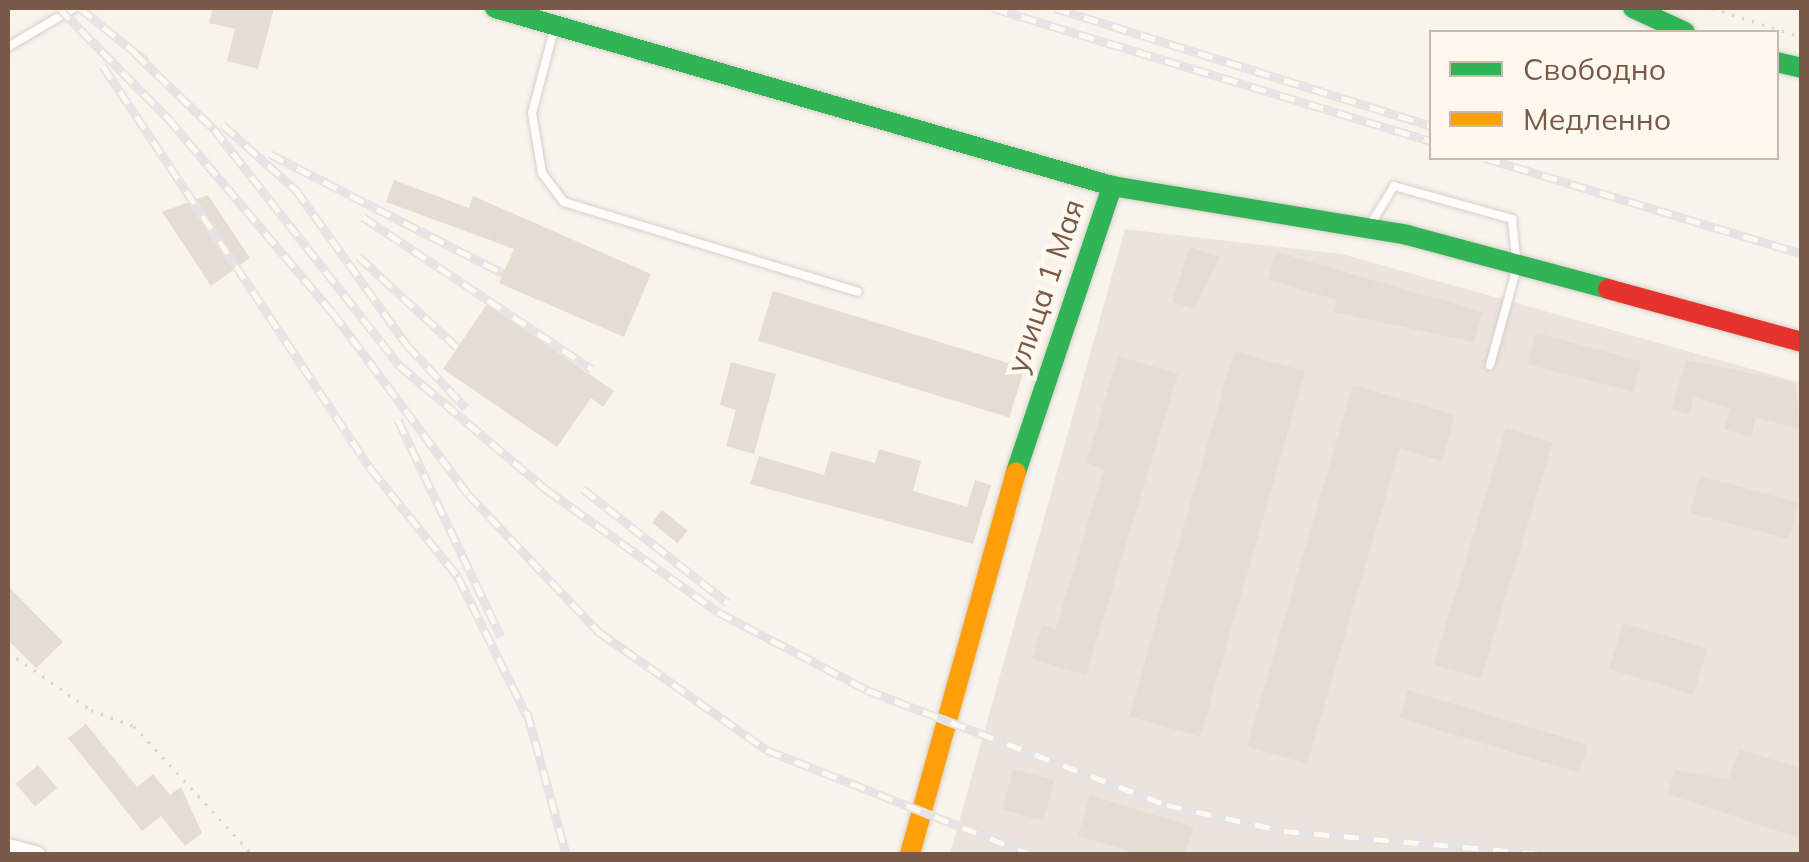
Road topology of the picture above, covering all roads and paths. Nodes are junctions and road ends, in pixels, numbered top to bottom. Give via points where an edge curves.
1 (74, 8) edge
2 (495, 8) edge
3 (1633, 8) edge
4 (1712, 8) edge
5 (555, 26) junction
6 (1681, 30) edge
7 (1802, 36) edge
8 (8, 46) edge
9 (1112, 186) junction
10 (1369, 226) junction
11 (1517, 266) junction
12 (858, 292) dead end
13 (1802, 342) edge
14 (1490, 366) dead end
15 (8, 652) edge
16 (8, 846) edge
17 (37, 854) edge
18 (252, 854) edge
19 (910, 854) edge

1 - 8 lane
2 - 5 street
3 - 6 street
4 - 7 path
5 - 9 street
5 - 12 lane via 532,113 542,173 564,202
9 - 10 street, улица 1 Мая
9 - 19 street, улица 1 Мая via 1004,514 922,839
10 - 11 street, улица 1 Мая
10 - 11 lane via 1394,186 1512,219
11 - 13 street, улица 1 Мая
11 - 14 lane
15 - 18 path via 91,710 134,726
16 - 17 street

